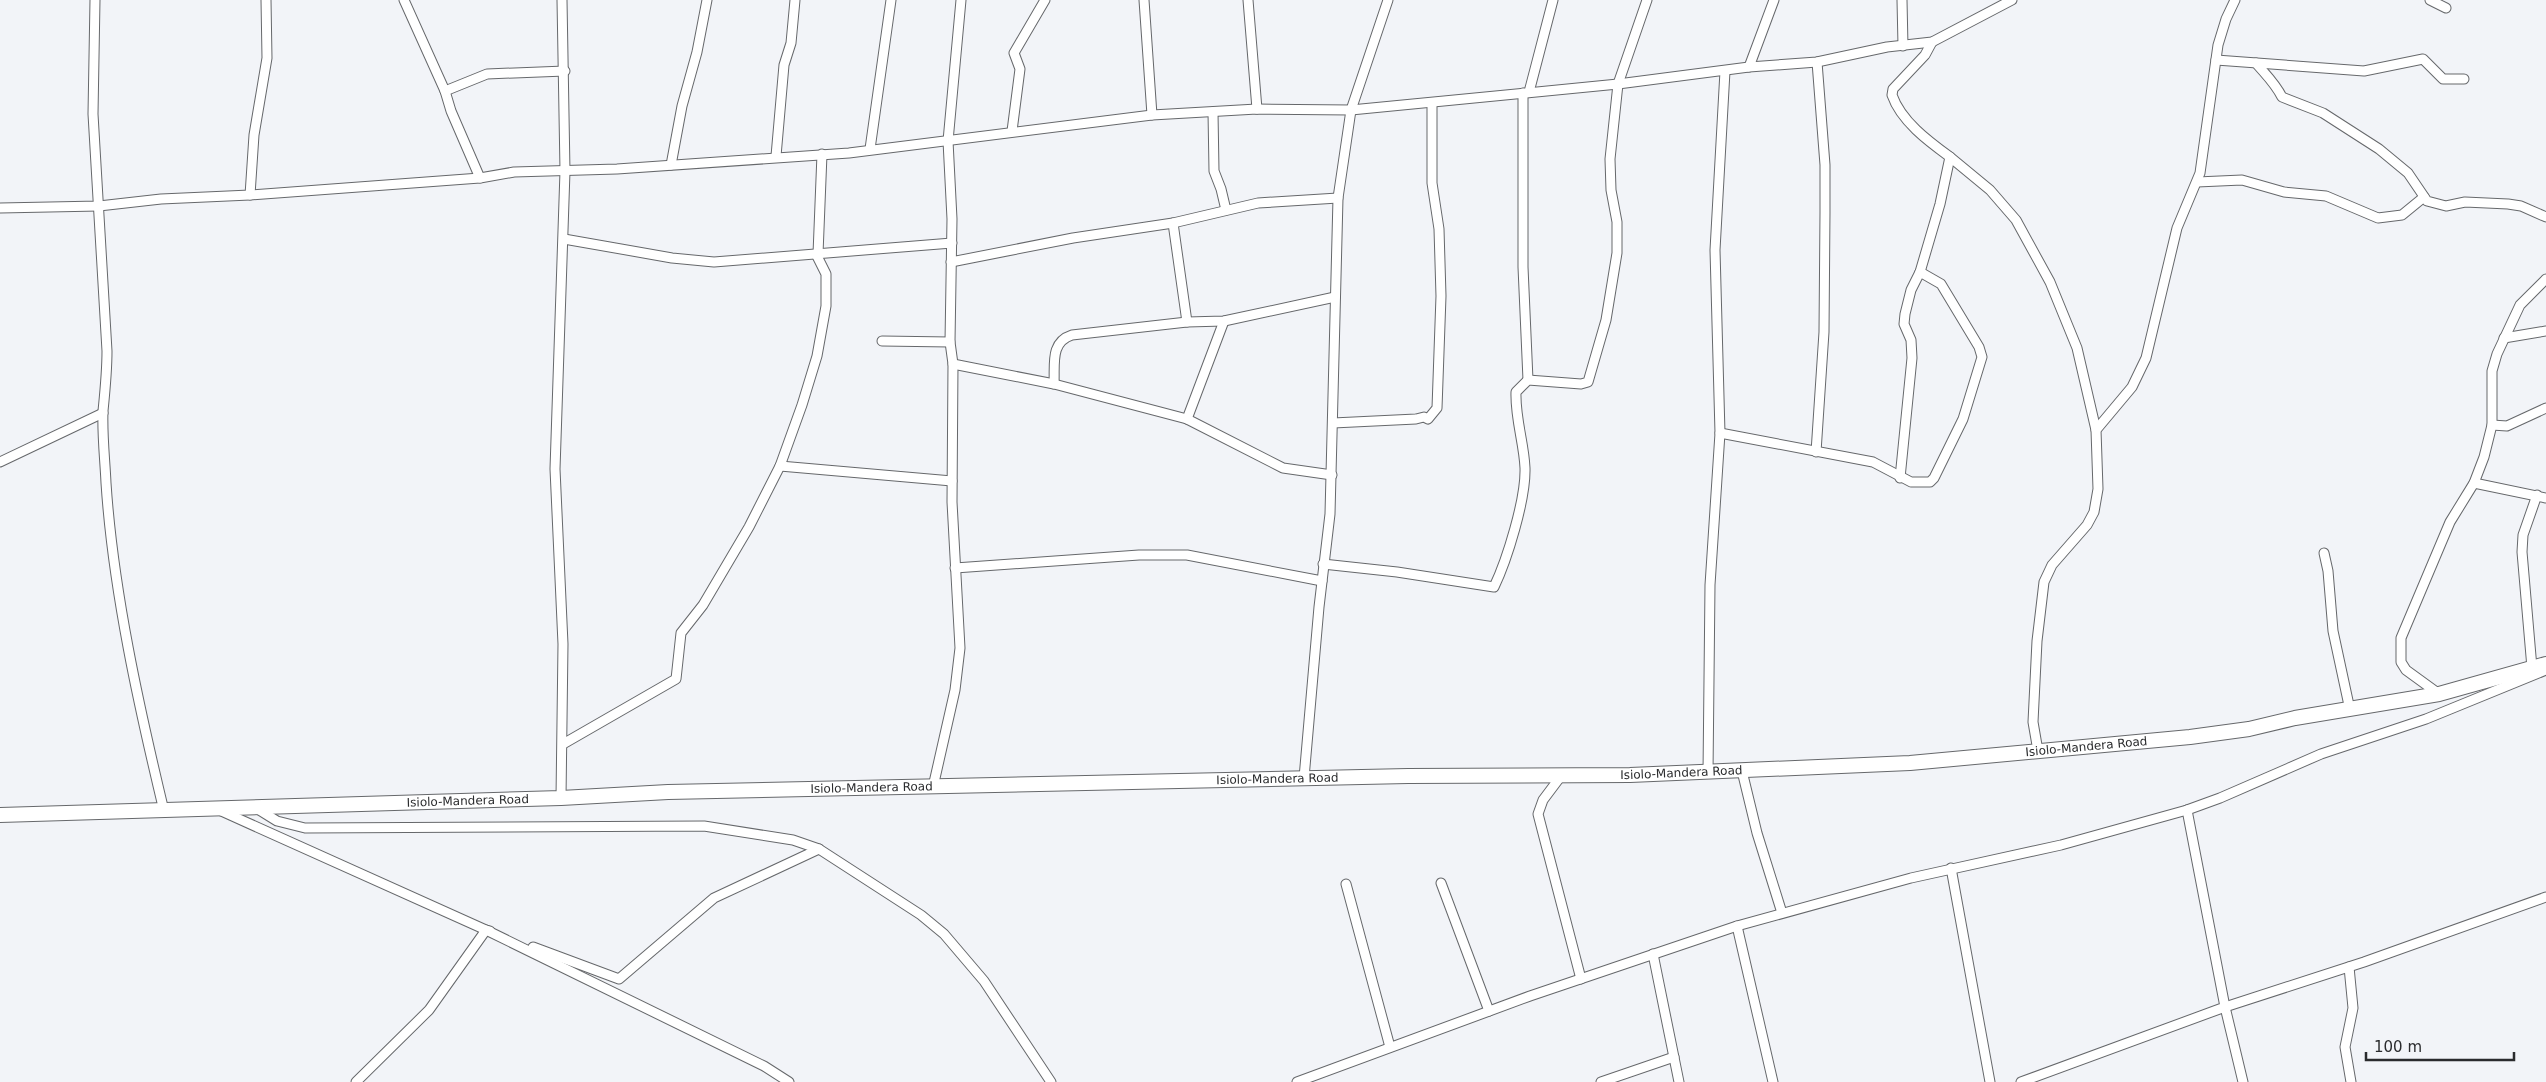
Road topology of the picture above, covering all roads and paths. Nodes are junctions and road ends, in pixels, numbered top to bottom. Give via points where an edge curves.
1 (95, 0) edge
2 (266, 0) edge
3 (404, 0) edge
4 (562, 0) edge
5 (708, 0) edge
6 (795, 0) edge
7 (891, 0) edge
8 (961, 0) edge
9 (1045, 0) edge
10 (1144, 0) edge
11 (1248, 0) edge
12 (1388, 0) edge
13 (1553, 0) edge
14 (1647, 0) edge
15 (1774, 0) edge
16 (1902, 0) edge
17 (2012, 0) edge
18 (2236, 0) edge
19 (2430, 0) edge
20 (2446, 8) dead end
21 (1932, 42) junction
22 (1903, 46) junction
23 (2216, 60) junction
24 (1817, 62) junction
25 (2256, 63) junction
26 (1749, 67) junction
27 (565, 71) junction
28 (1725, 71) junction
29 (2464, 79) dead end
30 (1618, 84) junction
31 (445, 91) junction
32 (1526, 93) junction
33 (1432, 103) junction
34 (1257, 109) junction
35 (1351, 110) junction
36 (1212, 112) junction
37 (1152, 115) junction
38 (1012, 131) junction
39 (948, 141) junction
40 (870, 150) junction
41 (822, 154) junction
42 (776, 156) junction
43 (1950, 157) junction
44 (671, 165) junction
45 (565, 172) junction
46 (480, 178) junction
47 (2197, 182) junction
48 (250, 195) junction
49 (2424, 196) junction
50 (1338, 198) junction
51 (99, 206) junction
52 (0, 208) edge
53 (1226, 210) junction
54 (2546, 217) edge
55 (1173, 223) junction
56 (564, 239) junction
57 (952, 243) junction
58 (817, 254) junction
59 (951, 262) junction
60 (1920, 272) junction
61 (2546, 279) edge
62 (1334, 297) junction
63 (1224, 321) junction
64 (1187, 322) junction
65 (2546, 331) edge
66 (2504, 338) junction
67 (882, 341) dead end
68 (950, 342) junction
69 (953, 364) junction
70 (1528, 380) junction
71 (1054, 384) junction
72 (2546, 408) edge
73 (103, 413) junction
74 (1187, 419) junction
75 (1333, 423) junction
76 (2492, 425) junction
77 (2096, 430) junction
78 (1720, 433) junction
79 (1816, 452) junction
80 (0, 462) edge
81 (780, 466) junction
82 (1332, 475) junction
83 (1900, 478) junction
84 (952, 481) junction
85 (2474, 483) junction
86 (2536, 495) junction
87 (2546, 498) edge
88 (2324, 553) dead end
89 (1323, 564) junction
90 (955, 568) junction
91 (1322, 581) junction
92 (2546, 664) edge
93 (2539, 669) edge
94 (2439, 694) junction
95 (2350, 710) junction
96 (563, 744) junction
97 (2038, 751) junction
98 (1742, 771) junction
99 (1708, 773) junction
100 (1561, 776) junction
101 (1304, 778) junction
102 (933, 787) junction
103 (561, 798) junction
104 (214, 808) junction
105 (255, 808) junction
106 (2187, 810) junction
107 (164, 811) junction
108 (0, 815) edge
109 (819, 849) junction
110 (1951, 868) junction
111 (1441, 883) dead end
112 (1346, 884) dead end
113 (2546, 897) edge
114 (1782, 913) junction
115 (1737, 926) junction
116 (486, 930) junction
117 (1653, 954) junction
118 (2349, 966) junction
119 (1581, 979) junction
120 (2225, 1007) junction
121 (1489, 1011) junction
122 (1390, 1047) junction
123 (1674, 1057) junction
124 (356, 1082) edge
125 (789, 1082) edge
126 (1051, 1082) edge
127 (1297, 1082) edge
128 (1601, 1082) edge
129 (1679, 1082) edge
130 (1773, 1082) edge
131 (1990, 1082) edge
132 (2021, 1082) edge
133 (2243, 1082) edge
134 (2351, 1082) edge

1 - 51 street via 93,114
2 - 48 street via 267,58 254,135
3 - 31 street
4 - 27 street
5 - 44 street
6 - 42 street via 791,43 784,65
7 - 40 street
8 - 39 street
9 - 38 street via 1014,53 1020,69
10 - 37 street
11 - 34 street
12 - 35 street
13 - 32 street
14 - 30 street
15 - 26 street
16 - 22 street
17 - 21 street
18 - 23 street via 2224,25
19 - 20 street
21 - 22 street
21 - 43 street via 1925,55 1893,89 1892,95 1904,116
22 - 24 street
23 - 25 street
23 - 47 street
24 - 26 street
24 - 79 street via 1825,165 1825,212 1824,332
25 - 29 street via 2364,71 2423,59 2443,79
25 - 49 street via 2273,80 2282,97 2323,113 2379,149 2408,173
26 - 28 street
27 - 31 street via 487,74
27 - 45 street
28 - 30 street
28 - 78 street via 1715,250
30 - 32 street
30 - 70 street via 1610,159 1617,253 1606,320 1590,378 1584,384
31 - 46 street
32 - 33 street
32 - 70 street via 1523,276
33 - 35 street
33 - 75 street via 1432,184 1439,229 1440,287 1437,408 1428,419
34 - 35 street
34 - 36 street
35 - 50 street
36 - 37 street
36 - 53 street via 1214,171
37 - 38 street
38 - 39 street
39 - 40 street
39 - 57 street
40 - 41 street
41 - 42 street
41 - 58 street
42 - 44 street
43 - 60 street
43 - 77 street via 1990,190 2016,220 2043,269 2060,302 2077,348
44 - 45 street
45 - 46 street via 514,172
45 - 56 street
46 - 48 street
47 - 49 street via 2242,180 2284,192 2326,196 2378,218 2402,215
47 - 77 street via 2177,228 2141,373
48 - 51 street
49 - 54 street via 2427,201 2446,206 2465,202 2521,206
50 - 53 street via 1266,202
50 - 62 street
51 - 52 street
51 - 73 street via 107,351
53 - 55 street
55 - 59 street
55 - 64 street
56 - 58 street via 714,262
56 - 96 street via 555,469 564,644
57 - 58 street
57 - 59 street
58 - 81 street via 826,274 824,317 817,356
59 - 68 street
60 - 83 street via 1911,290 1904,320 1911,340 1912,358
60 - 83 street via 1941,284 1982,357 1963,419 1934,478 1930,482 1919,483
61 - 66 street via 2520,305
62 - 63 street
62 - 75 street
63 - 64 street
63 - 74 street
64 - 71 street via 1065,337 1055,350
65 - 66 street
66 - 76 street via 2492,371
67 - 68 street
68 - 69 street
69 - 71 street
69 - 84 street
70 - 89 street via 1516,392 1525,468 1521,506 1494,587
71 - 74 street
72 - 76 street via 2507,426
73 - 80 street
73 - 107 street via 112,542 136,682
74 - 82 street via 1283,468
75 - 82 street
76 - 85 street
77 - 97 street via 2098,489 2094,512 2087,525 2052,565 2044,582 2033,722
78 - 79 street
78 - 99 street via 1710,585
79 - 83 street via 1873,462
81 - 84 street
81 - 96 street via 703,605 681,633 676,680
82 - 89 street
84 - 90 street
85 - 86 street
85 - 94 street via 2450,522 2401,638 2401,662 2406,670
86 - 87 street
86 - 93 street via 2523,535 2522,552
88 - 95 street via 2333,631
89 - 91 street
90 - 91 street via 1187,555
90 - 102 street via 960,648 958,670
91 - 101 street
92 - 93 highway, Isiolo-Mandera Road
93 - 94 highway, Isiolo-Mandera Road
93 - 106 street via 2426,719 2321,754
94 - 95 highway, Isiolo-Mandera Road
95 - 97 highway, Isiolo-Mandera Road via 2190,737
96 - 103 street
97 - 98 highway, Isiolo-Mandera Road via 1910,763
98 - 99 highway, Isiolo-Mandera Road
98 - 114 street
99 - 100 highway, Isiolo-Mandera Road
100 - 101 highway, Isiolo-Mandera Road
100 - 119 street via 1543,800 1538,814
101 - 102 highway, Isiolo-Mandera Road
102 - 103 highway, Isiolo-Mandera Road via 668,792
103 - 105 highway, Isiolo-Mandera Road
104 - 105 highway, Isiolo-Mandera Road
104 - 107 highway, Isiolo-Mandera Road
104 - 116 street
105 - 109 street via 277,821 305,828 704,826 793,840
106 - 110 street via 2061,845
106 - 120 street
107 - 108 highway, Isiolo-Mandera Road
109 - 116 street via 714,898 619,979
109 - 126 street via 886,891 944,934 984,981
110 - 114 street
110 - 131 street
111 - 121 street
112 - 122 street
113 - 118 street
114 - 115 street
115 - 117 street
115 - 130 street
116 - 124 street via 429,1010
116 - 125 street via 764,1066
117 - 119 street
117 - 123 street
118 - 120 street
118 - 134 street via 2353,1008 2345,1047
119 - 121 street
120 - 132 street
120 - 133 street
121 - 122 street
122 - 127 street
123 - 128 street
123 - 129 street

